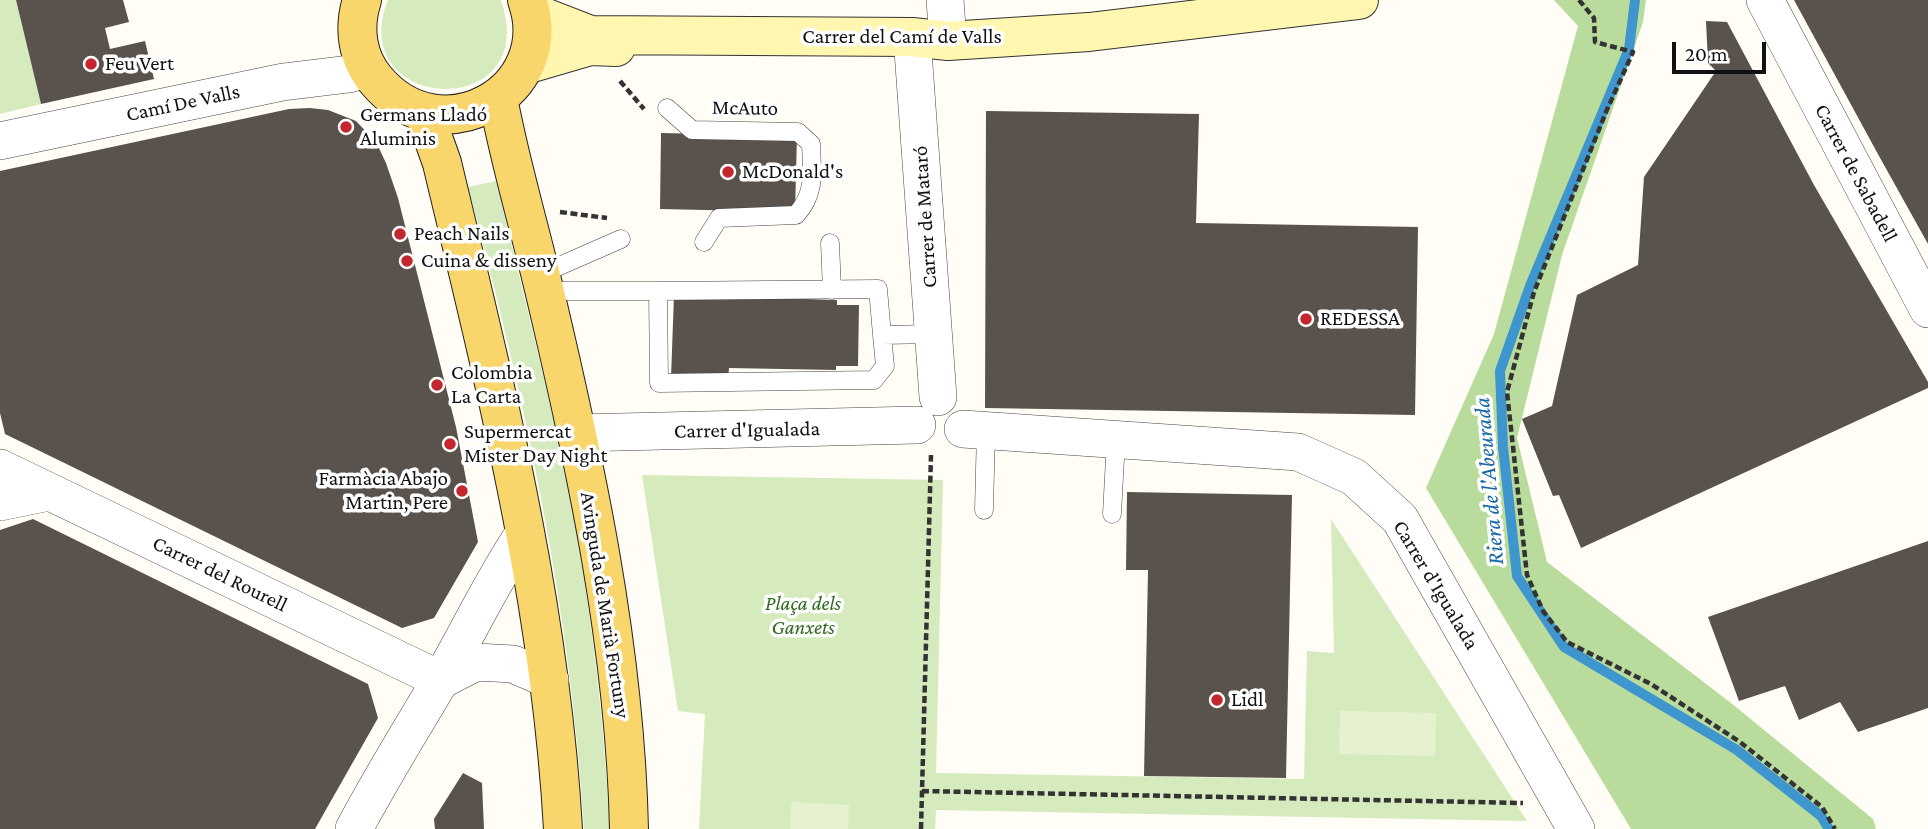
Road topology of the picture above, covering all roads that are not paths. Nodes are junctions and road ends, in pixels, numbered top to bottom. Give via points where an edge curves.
1 (362, 0) edge
2 (945, 0) edge
3 (1359, 0) edge
4 (1765, 0) edge
5 (529, 6) edge
6 (590, 40) junction
7 (924, 43) junction
8 (525, 65) junction
9 (366, 68) junction
10 (498, 98) junction
11 (667, 108) dead end
12 (425, 115) junction
13 (0, 141) edge
14 (621, 239) dead end
15 (704, 242) dead end
16 (830, 243) dead end
17 (543, 283) junction
18 (832, 289) junction
19 (658, 290) junction
20 (1928, 309) edge
21 (934, 334) junction
22 (882, 335) junction
23 (947, 425) junction
24 (577, 433) junction
25 (1115, 439) junction
26 (0, 468) edge
27 (49, 492) junction
28 (0, 502) edge
29 (984, 510) dead end
30 (1112, 514) dead end
31 (525, 532) junction
32 (441, 680) junction
33 (550, 680) junction
34 (1569, 817) edge
35 (354, 829) edge
36 (563, 829) edge
37 (629, 829) edge

1 - 9 main road via 357,34
2 - 7 street, Carrer de Mataró
3 - 7 main road, Carrer del Camí de Valls via 1089,32
4 - 20 street, Carrer de Sabadell
5 - 6 main road, Carrer del Camí de Valls
5 - 8 main road via 531,42
6 - 7 main road, Carrer del Camí de Valls
6 - 8 main road, Carrer del Camí de Valls
7 - 21 street, Carrer de Mataró
8 - 10 main road
9 - 12 main road via 385,92 404,107
9 - 13 street, Camí De Valls
10 - 12 main road via 454,115
10 - 17 main road, Avinguda de Marià Fortuny
11 - 15 lane, McAuto via 692,130 798,132 811,144 808,202 796,215 719,218
12 - 31 main road via 442,163 494,374
14 - 17 lane
16 - 18 lane
17 - 19 lane
17 - 24 main road, Avinguda de Marià Fortuny
18 - 19 lane
18 - 22 lane via 878,289
19 - 22 lane via 659,383 874,380 885,366
21 - 22 lane
21 - 23 street, Carrer de Mataró
23 - 24 street, Carrer d'Igualada
23 - 25 street, Carrer d'Igualada
23 - 29 lane
24 - 37 main road, Avinguda de Marià Fortuny via 622,706
25 - 30 lane
25 - 34 street, Carrer d'Igualada via 1298,452 1354,477 1400,519
26 - 27 street, Carrer del Rourell
27 - 28 street
27 - 32 street, Carrer del Rourell
31 - 32 street
31 - 33 main road
32 - 33 street via 476,662 513,664
32 - 35 street
33 - 36 main road

